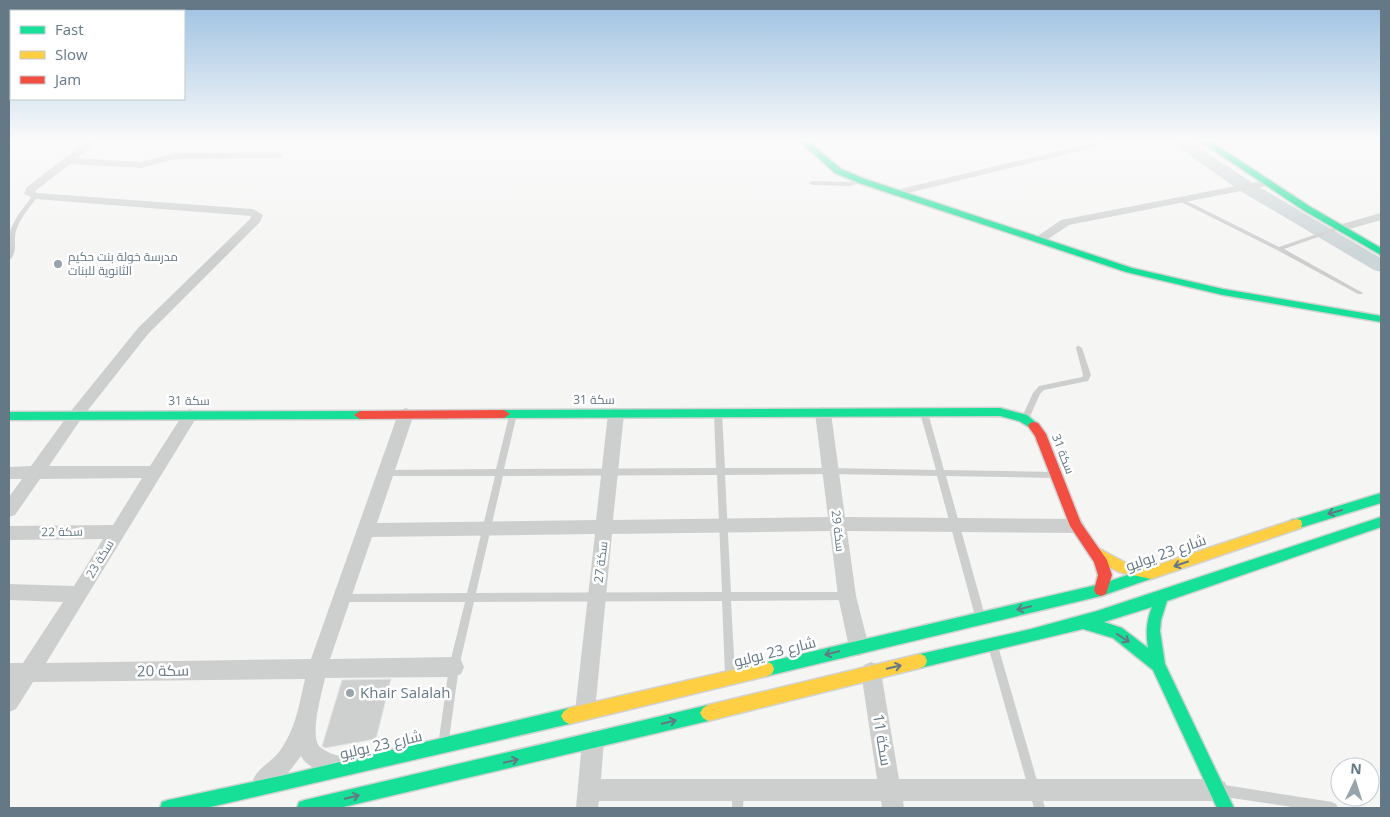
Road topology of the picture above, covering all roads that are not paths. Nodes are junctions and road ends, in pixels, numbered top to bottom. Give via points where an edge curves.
1 (44, 179) edge
2 (858, 179) edge
3 (954, 179) edge
4 (1261, 179) edge
5 (862, 181) junction
6 (812, 183) dead end
7 (1267, 183) junction
8 (896, 193) junction
9 (35, 196) junction
10 (1181, 200) junction
11 (1381, 216) edge
12 (1339, 228) junction
13 (1038, 240) junction
14 (1279, 249) junction
15 (1381, 252) edge
16 (9, 258) edge
17 (1360, 292) dead end
18 (1381, 319) edge
19 (1079, 348) dead end
20 (924, 413) junction
21 (190, 414) junction
22 (406, 414) junction
23 (513, 414) junction
24 (616, 414) junction
25 (718, 414) junction
26 (823, 414) junction
27 (76, 415) junction
28 (9, 416) edge
29 (1025, 419) junction
30 (719, 471) junction
31 (831, 471) junction
32 (154, 472) junction
33 (499, 472) junction
34 (610, 472) junction
35 (9, 473) edge
36 (35, 473) junction
37 (385, 473) junction
38 (941, 473) junction
39 (1056, 475) junction
40 (1381, 498) edge
41 (9, 510) edge
42 (1381, 522) edge
43 (837, 524) junction
44 (722, 525) junction
45 (956, 526) junction
46 (1076, 526) junction
47 (605, 527) junction
48 (486, 528) junction
49 (367, 530) junction
50 (116, 532) junction
51 (9, 533) edge
52 (1096, 553) junction
53 (1154, 573) junction
54 (1101, 590) junction
55 (9, 592) edge
56 (79, 594) junction
57 (848, 596) junction
58 (597, 597) junction
59 (726, 597) junction
60 (1162, 597) junction
61 (341, 598) junction
62 (470, 598) junction
63 (981, 619) junction
64 (1082, 622) junction
65 (992, 644) junction
66 (859, 647) junction
67 (1158, 665) junction
68 (454, 667) junction
69 (317, 669) junction
70 (871, 672) junction
71 (18, 673) edge
72 (730, 678) junction
73 (9, 702) edge
74 (585, 710) junction
75 (306, 722) junction
76 (593, 741) junction
77 (443, 746) junction
78 (352, 767) junction
79 (238, 794) junction
80 (588, 799) edge
81 (738, 799) edge
82 (891, 799) edge
83 (1038, 799) edge
84 (1222, 799) edge
85 (168, 808) edge
86 (305, 808) edge
87 (1332, 808) edge

1 - 9 street via 30,190 30,194
2 - 5 street
3 - 8 street
4 - 7 street
5 - 6 lane via 850,184
5 - 8 street
7 - 10 street
7 - 12 street
8 - 13 street
9 - 16 lane via 13,226 10,240 13,250
9 - 27 street via 253,212 257,215 256,220 143,331
10 - 13 street via 1065,222
10 - 14 lane
11 - 12 street
12 - 14 lane
12 - 15 street
13 - 18 street via 1172,282 1241,297
14 - 17 lane
19 - 29 lane via 1087,375 1085,379 1042,388
20 - 26 street, سكة 31
20 - 29 street, سكة 31 via 1000,412
20 - 38 lane
21 - 22 street, سكة 31
21 - 27 street, سكة 31
21 - 32 street, سكة 23
22 - 23 street, سكة 31
22 - 37 street
23 - 24 street, سكة 31
23 - 33 lane
24 - 25 street, سكة 31
24 - 34 street, سكة 27
25 - 26 street, سكة 31
25 - 30 lane
26 - 31 street, سكة 29
27 - 28 street, سكة 31
27 - 36 street
29 - 39 street, سكة 31 via 1040,434
30 - 31 lane
30 - 34 lane
30 - 44 lane
31 - 38 lane
31 - 43 street, سكة 29
32 - 36 street
32 - 50 street, سكة 23
33 - 34 lane
33 - 37 lane
33 - 48 lane
34 - 47 street, سكة 27
35 - 36 street
36 - 41 street
37 - 49 street
38 - 39 lane
38 - 45 lane
39 - 46 street, سكة 31
40 -> 53 street, شارع 23 يوليو
42 - 60 street
43 - 44 street
43 - 45 street
43 - 57 street, سكة 29
44 - 47 street
44 - 59 lane
45 - 46 street
45 - 63 lane
46 - 52 street, سكة 31
47 - 48 street
47 - 58 street, سكة 27
48 - 49 street
48 - 62 lane
49 - 61 street
50 - 51 street, سكة 22
50 - 56 street, سكة 23
52 - 53 street, سكة 31 via 1124,568
52 - 54 street, سكة 31 via 1105,575
53 - 54 street, شارع 23 يوليو
54 -> 63 street, شارع 23 يوليو
55 - 56 street
56 - 71 street, سكة 23
57 - 59 lane
57 - 66 street, سكة 29
58 - 59 lane
58 - 62 lane
58 - 74 street, سكة 27
59 - 72 lane
60 - 64 street
60 - 67 street via 1153,631
61 - 62 lane
61 - 69 street
62 - 68 lane
63 - 66 street, شارع 23 يوليو
64 - 65 street
64 -> 67 street via 1117,634
70 -> 65 street
65 - 83 lane
66 -> 72 street, شارع 23 يوليو
67 - 84 street
68 - 69 street, سكة 20
68 - 77 lane
69 - 71 street, سكة 20
69 - 75 street
76 -> 70 street
70 - 82 street, سكة 11
71 - 73 street, سكة 23
72 - 74 street, شارع 23 يوليو
74 - 77 street, شارع 23 يوليو
75 - 78 street via 305,737 311,753 326,764
75 - 79 street via 279,769
76 - 80 street
86 -> 76 street
77 - 78 street, شارع 23 يوليو
78 - 79 street, شارع 23 يوليو
79 - 85 street, شارع 23 يوليو
80 - 81 street
81 - 82 street
82 - 83 street
83 - 84 street
84 - 87 lane

